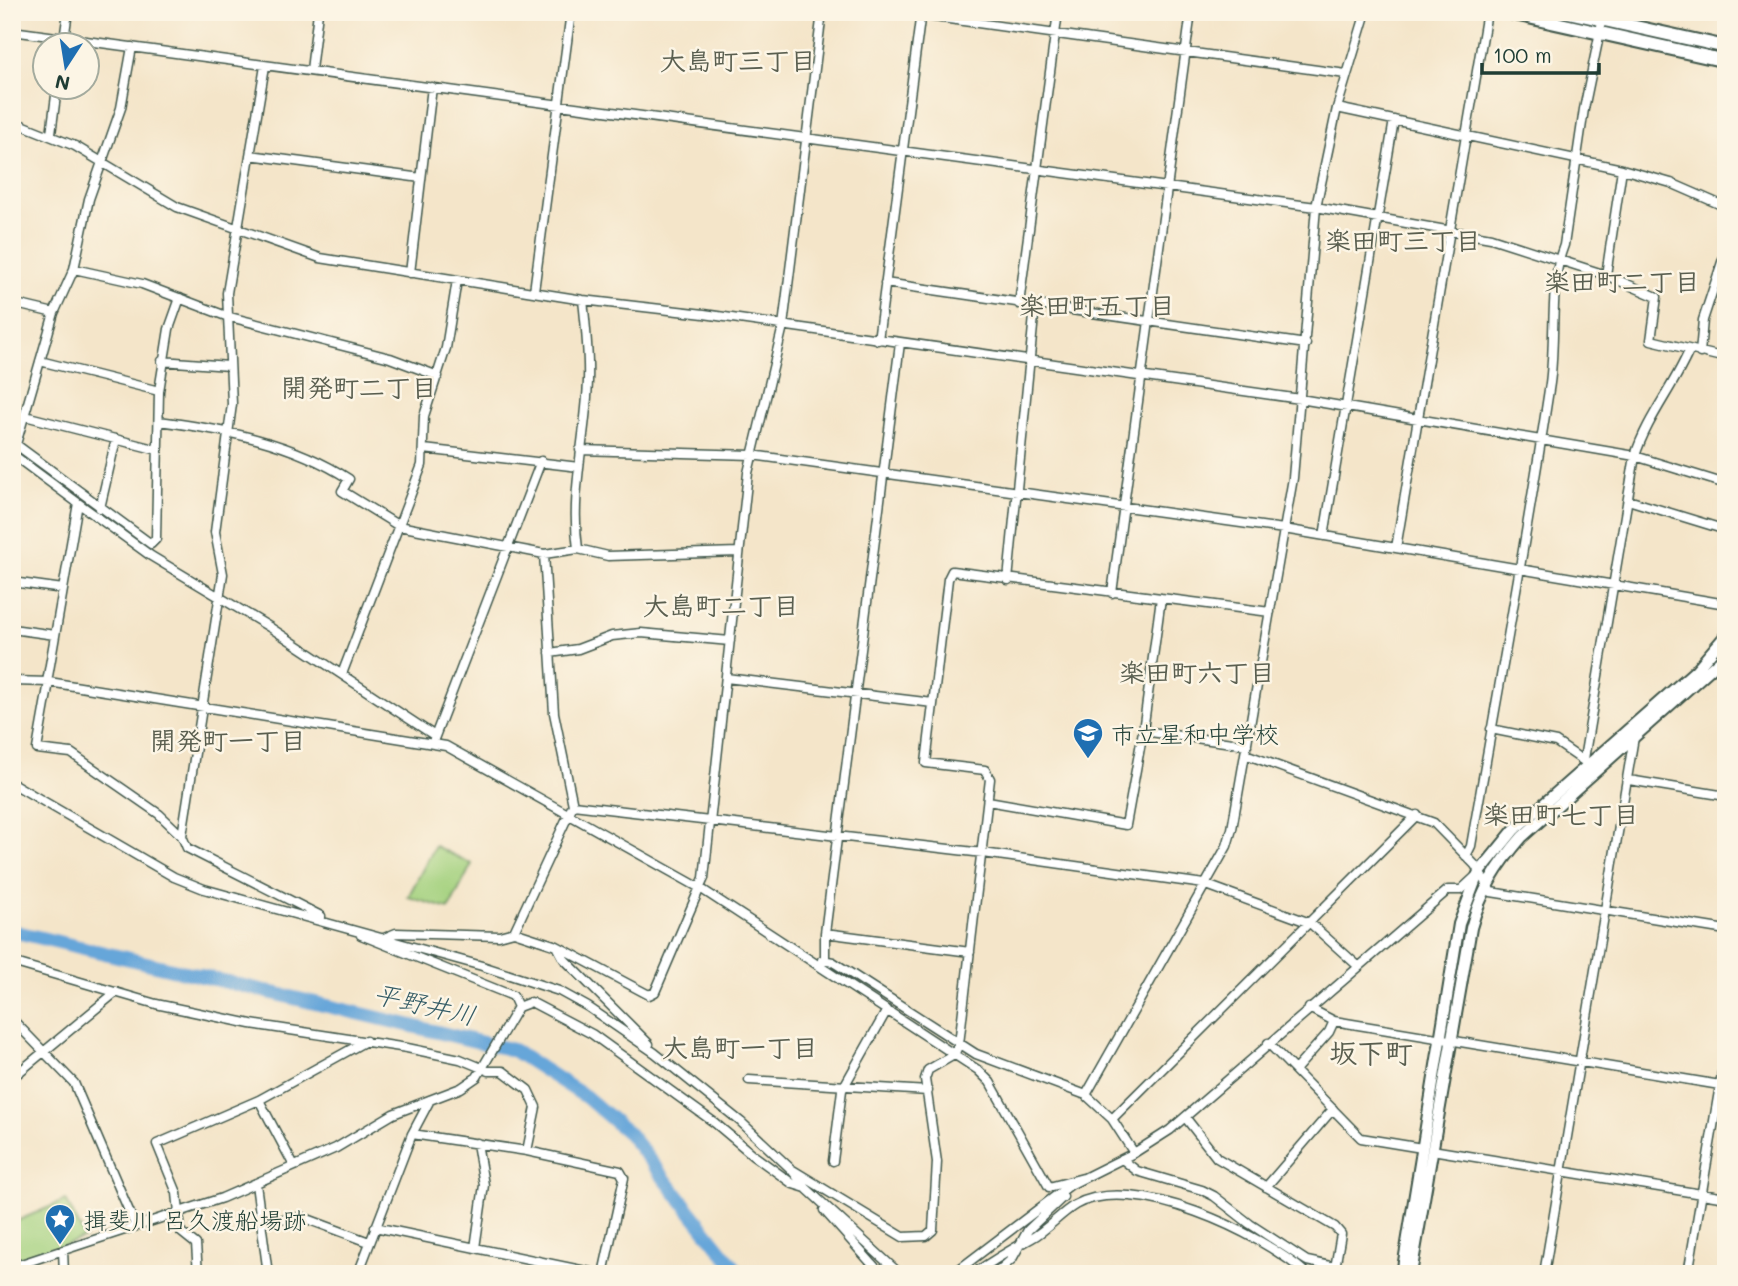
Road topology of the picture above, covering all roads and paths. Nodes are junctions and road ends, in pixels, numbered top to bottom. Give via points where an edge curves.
1 (68, 12) edge
2 (318, 12) edge
3 (571, 12) edge
4 (822, 12) edge
5 (1058, 12) edge
6 (1191, 12) edge
7 (1366, 12) edge
8 (1487, 12) edge
9 (1506, 12) edge
10 (1568, 12) edge
11 (920, 14) edge
12 (1603, 16) edge
13 (12, 31) edge
14 (65, 32) edge
15 (1055, 33) junction
16 (1599, 34) junction
17 (32, 35) edge
18 (102, 45) edge
19 (132, 47) junction
20 (1726, 47) edge
21 (1186, 51) junction
22 (1726, 61) edge
23 (265, 66) junction
24 (311, 71) junction
25 (1346, 74) junction
26 (432, 87) junction
27 (55, 102) edge
28 (559, 103) junction
29 (1337, 108) junction
30 (1394, 120) junction
31 (12, 121) edge
32 (51, 134) junction
33 (1466, 135) junction
34 (806, 138) junction
35 (902, 151) junction
36 (250, 155) junction
37 (1577, 158) junction
38 (101, 164) junction
39 (1622, 169) junction
40 (1035, 170) junction
41 (421, 178) junction
42 (1167, 187) junction
43 (1316, 207) junction
44 (1726, 207) edge
45 (1378, 218) junction
46 (237, 229) junction
47 (1450, 230) junction
48 (1726, 250) edge
49 (1558, 260) junction
50 (74, 268) junction
51 (410, 273) junction
52 (1605, 275) junction
53 (457, 280) junction
54 (885, 283) junction
55 (534, 291) junction
56 (180, 299) junction
57 (583, 300) junction
58 (12, 303) edge
59 (1018, 304) junction
60 (1035, 306) junction
61 (54, 313) junction
62 (226, 316) junction
63 (1149, 322) junction
64 (783, 326) junction
65 (878, 340) junction
66 (900, 343) junction
67 (1306, 344) junction
68 (1689, 351) junction
69 (1700, 353) junction
70 (1726, 358) edge
71 (1028, 360) junction
72 (40, 361) junction
73 (162, 361) junction
74 (229, 366) junction
75 (438, 376) junction
76 (1142, 377) junction
77 (159, 391) junction
78 (1300, 399) junction
79 (1346, 408) junction
80 (24, 416) junction
81 (1417, 420) junction
82 (159, 421) junction
83 (231, 431) junction
84 (116, 439) junction
85 (1540, 440) junction
86 (14, 443) edge
87 (424, 449) junction
88 (158, 450) junction
89 (580, 450) junction
90 (752, 455) junction
91 (12, 456) edge
92 (1635, 456) junction
93 (541, 461) junction
94 (579, 467) junction
95 (882, 474) junction
96 (1726, 484) edge
97 (1016, 492) junction
98 (1628, 500) junction
99 (78, 503) junction
100 (1124, 507) junction
101 (100, 508) junction
102 (399, 526) junction
103 (1284, 529) junction
104 (1726, 530) edge
105 (1324, 536) junction
106 (507, 547) junction
107 (1396, 548) junction
108 (578, 549) junction
109 (739, 552) junction
110 (544, 554) junction
111 (1519, 569) junction
112 (1008, 580) junction
113 (12, 582) edge
114 (1614, 585) junction
115 (63, 589) junction
116 (1112, 593) junction
117 (218, 598) junction
118 (1161, 598) junction
119 (1726, 604) edge
120 (1269, 612) junction
121 (12, 629) edge
122 (55, 635) junction
123 (1726, 635) edge
124 (730, 641) junction
125 (550, 653) junction
126 (1726, 656) edge
127 (342, 674) junction
128 (726, 677) junction
129 (12, 681) edge
130 (48, 682) junction
131 (855, 693) junction
132 (933, 703) junction
133 (201, 707) junction
134 (1491, 729) junction
135 (1143, 731) junction
136 (1634, 737) junction
137 (434, 739) junction
138 (1246, 749) junction
139 (1585, 764) junction
140 (1629, 779) junction
141 (12, 783) edge
142 (1726, 796) edge
143 (988, 802) junction
144 (573, 805) junction
145 (569, 815) junction
146 (1417, 816) junction
147 (710, 819) junction
148 (837, 835) junction
149 (182, 836) junction
150 (983, 853) junction
151 (1466, 856) junction
152 (1478, 874) junction
153 (1204, 884) junction
154 (1486, 884) junction
155 (700, 887) junction
156 (1606, 910) junction
157 (1310, 923) junction
158 (343, 926) junction
159 (1726, 930) edge
160 (514, 932) junction
161 (825, 933) junction
162 (384, 938) junction
163 (557, 946) junction
164 (970, 952) junction
165 (820, 961) junction
166 (12, 962) edge
167 (1358, 967) junction
168 (116, 992) junction
169 (518, 1007) junction
170 (1309, 1008) junction
171 (887, 1010) junction
172 (12, 1019) edge
173 (1334, 1021) junction
174 (1447, 1040) junction
175 (366, 1041) junction
176 (1268, 1043) junction
177 (960, 1044) junction
178 (1726, 1050) edge
179 (44, 1052) junction
180 (655, 1053) junction
181 (954, 1055) junction
182 (1580, 1062) junction
183 (485, 1064) junction
184 (1296, 1069) junction
185 (12, 1078) edge
186 (749, 1080) dead end
187 (844, 1086) junction
188 (1723, 1086) edge
189 (928, 1091) junction
190 (1086, 1095) junction
191 (259, 1100) junction
192 (430, 1100) junction
193 (1334, 1109) junction
194 (1185, 1117) junction
195 (1112, 1119) junction
196 (412, 1133) junction
197 (477, 1143) junction
198 (1427, 1149) junction
199 (527, 1151) junction
200 (1134, 1153) junction
201 (1122, 1159) junction
202 (833, 1161) dead end
203 (294, 1166) junction
204 (791, 1169) junction
205 (1562, 1171) junction
206 (1083, 1178) junction
207 (256, 1184) junction
208 (1266, 1187) junction
209 (806, 1188) junction
210 (1702, 1194) junction
211 (1726, 1198) edge
212 (823, 1204) junction
213 (179, 1210) junction
214 (262, 1222) junction
215 (135, 1225) junction
216 (375, 1227) junction
217 (369, 1242) junction
218 (1019, 1244) junction
219 (475, 1248) junction
220 (63, 1250) junction
221 (12, 1267) edge
222 (1335, 1268) junction
223 (64, 1274) edge
224 (198, 1274) edge
225 (268, 1274) edge
226 (358, 1274) edge
227 (602, 1274) edge
228 (881, 1274) edge
229 (900, 1274) edge
230 (953, 1274) edge
231 (973, 1274) edge
232 (995, 1274) edge
233 (1307, 1274) edge
234 (1367, 1274) edge
235 (1402, 1274) edge
236 (1411, 1274) edge
237 (1545, 1274) edge
238 (1688, 1274) edge

1 - 14 street
2 - 24 street
3 - 28 street
4 - 34 street
5 - 15 street
6 - 21 street
7 - 25 street
8 - 33 street
9 - 16 highway
10 - 12 highway
11 - 15 street
11 - 35 street
12 - 16 street
12 - 20 highway
13 - 17 street
15 - 21 street
15 - 40 street
16 - 22 highway
16 - 37 street
18 - 19 street
19 - 23 street
19 - 38 street via 121,108
21 - 25 street
21 - 42 street
23 - 24 street
23 - 36 street
24 - 26 street
25 - 29 street
26 - 28 street
26 - 41 street
27 - 32 street
28 - 34 street
28 - 55 street
29 - 30 street
29 - 43 street
30 - 33 street
30 - 45 street
31 - 32 street
32 - 38 street
33 - 37 street
33 - 47 street
34 - 35 street
34 - 64 street
35 - 40 street
35 - 54 street
36 - 41 street
36 - 46 street
37 - 39 street
37 - 49 street
38 - 46 street via 177,207
38 - 50 street
39 - 44 street via 1671,183
39 - 52 street
40 - 42 street
40 - 59 street
41 - 51 street
42 - 43 street
42 - 63 street
43 - 45 street
43 - 67 street
45 - 47 street
45 - 79 street
46 - 51 street via 320,258
46 - 62 street
47 - 49 street
47 - 81 street
48 - 69 street via 1703,320
49 - 52 street
49 - 85 street via 1553,349
50 - 56 street via 142,284
50 - 61 street
51 - 53 street
52 - 68 street via 1657,297 1651,340
53 - 55 street
53 - 75 street
54 - 59 street
54 - 65 street
55 - 57 street
56 - 62 street
56 - 73 street
57 - 64 street
57 - 89 street via 588,382
58 - 61 street
59 - 60 street
60 - 63 street
60 - 71 street
61 - 72 street
62 - 74 street
62 - 75 street via 379,355
63 - 67 street
63 - 76 street
64 - 65 street
64 - 90 street
65 - 66 street
66 - 71 street
66 - 95 street
67 - 78 street
68 - 69 street
68 - 92 street via 1647,423
69 - 70 street
71 - 76 street
71 - 97 street
72 - 77 street
72 - 80 street
73 - 74 street
73 - 77 street
74 - 83 street
75 - 87 street via 424,416
76 - 78 street
76 - 100 street
77 - 82 street
78 - 79 street
78 - 103 street
79 - 81 street
79 - 105 street
80 - 84 street
80 - 86 street
81 - 85 street
81 - 107 street
82 - 83 street
82 - 88 street
83 - 102 street via 321,461 349,479 342,491
83 - 117 street via 215,531 222,562
84 - 88 street
84 - 101 street
85 - 92 street
85 - 111 street
86 - 91 street
86 - 101 street
87 - 93 street
87 - 102 street
88 - 101 street via 156,539 151,544
89 - 90 street
89 - 94 street
90 - 95 street
90 - 109 street
91 - 99 street
92 - 96 street
92 - 98 street
93 - 94 street
93 - 106 street
94 - 108 street
95 - 97 street
95 - 131 street
97 - 100 street
97 - 112 street
98 - 104 street
98 - 114 street
99 - 115 street
99 - 117 street
100 - 103 street
100 - 116 street
102 - 106 street
102 - 127 street
103 - 105 street
103 - 120 street
105 - 107 street
106 - 110 street
106 - 137 street
107 - 111 street
108 - 109 street via 608,556
108 - 110 street
109 - 124 street
110 - 125 street
111 - 114 street
111 - 134 street
112 - 116 street
112 - 132 street via 952,571
113 - 115 street
114 - 119 street
114 - 139 street
115 - 122 street
116 - 118 street
117 - 127 street
117 - 133 street
118 - 120 street
118 - 135 street
120 - 138 street
121 - 122 street
122 - 130 street
123 - 139 main road via 1696,670
124 - 125 street via 641,633
124 - 128 street
125 - 144 street via 554,713
126 - 136 main road
127 - 137 street
128 - 131 street
128 - 147 street
129 - 130 street
130 - 133 street
130 - 149 street via 37,748 71,753 150,807
131 - 132 street
131 - 148 street
132 - 143 street via 926,763 985,770 990,779
133 - 137 street
133 - 149 street
134 - 139 street via 1556,742
134 - 151 street
135 - 138 street
135 - 143 street via 1126,825
136 - 140 street
136 - 154 main road via 1522,837
137 - 145 street
138 - 146 street
138 - 153 street via 1227,846
139 - 152 main road via 1514,830
140 - 142 street
140 - 156 street
141 - 158 street via 174,877
143 - 150 street
144 - 145 street
144 - 147 street
145 - 155 street
145 - 160 street
146 - 151 street via 1434,823
146 - 157 street
147 - 148 street
147 - 155 street
148 - 150 street
148 - 161 street
149 - 158 street via 187,848 208,862
150 - 153 street
150 - 164 street
151 - 152 street
152 - 154 street
152 - 167 street via 1461,890 1448,890
152 - 174 main road via 1460,924
153 - 157 street
153 - 190 street
154 - 156 street via 1491,892
154 - 174 main road via 1471,928
155 - 163 street via 649,995
155 - 165 street
156 - 159 street
156 - 182 street
157 - 167 street
157 - 195 street
158 - 162 street
158 - 169 street via 513,996
160 - 162 street via 499,936 396,933
160 - 163 street
161 - 164 street
161 - 165 street
162 - 180 street via 559,991
163 - 180 street via 564,959
164 - 177 street
165 - 171 street
165 - 177 street
166 - 168 street
167 - 170 street
168 - 175 street via 251,1024
168 - 179 street
169 - 183 street
169 - 209 street via 531,1002 542,1005 592,1034 793,1184
170 - 173 street
170 - 176 street
171 - 181 street
171 - 187 street
172 - 179 street
173 - 174 street
173 - 184 street
174 - 182 street
174 - 198 main road
175 - 183 street
175 - 191 street
176 - 184 street
176 - 194 street
177 - 181 street
177 - 190 street
178 - 188 street
179 - 185 street
179 - 215 street via 74,1083
180 - 204 street
181 - 189 street via 928,1070
181 - 206 street via 990,1082 1049,1187
182 - 188 street
182 - 205 street
183 - 192 street via 477,1077 461,1088
183 - 199 street via 489,1071 503,1071 528,1090 536,1107
184 - 193 street
186 - 187 street
187 - 189 street
187 - 202 street
188 - 210 street
189 - 204 street via 937,1162 933,1230 926,1236 903,1237
190 - 195 street
191 - 203 street
191 - 213 street via 157,1144
192 - 196 street
192 - 203 street via 393,1114 336,1148
193 - 198 street via 1362,1138
193 - 208 street
194 - 200 street
194 - 208 street via 1217,1158
195 - 200 street
196 - 197 street
196 - 216 street
197 - 199 street
197 - 219 street via 484,1185
198 - 205 street
198 - 235 main road
198 - 236 main road
199 - 227 street via 620,1171 624,1178
200 - 201 street
201 - 206 street
201 - 222 street via 1149,1176 1202,1190 1307,1261
203 - 207 street
204 - 209 street
205 - 210 street
205 - 237 street
206 - 218 street
206 - 230 street
207 - 213 street
207 - 214 street
208 - 222 street via 1341,1234
209 - 212 street
210 - 211 street
210 - 238 street
212 - 228 street via 825,1212
212 - 229 street
213 - 215 street
213 - 224 street via 181,1232 196,1244
214 - 217 street via 302,1217
214 - 225 street
215 - 220 street
216 - 217 street
216 - 219 street
217 - 226 street
218 - 231 street
218 - 232 street via 1012,1259
218 - 233 street via 1076,1205 1102,1196 1125,1195 1212,1218
219 - 227 street
220 - 221 street
220 - 223 street
222 - 234 street

